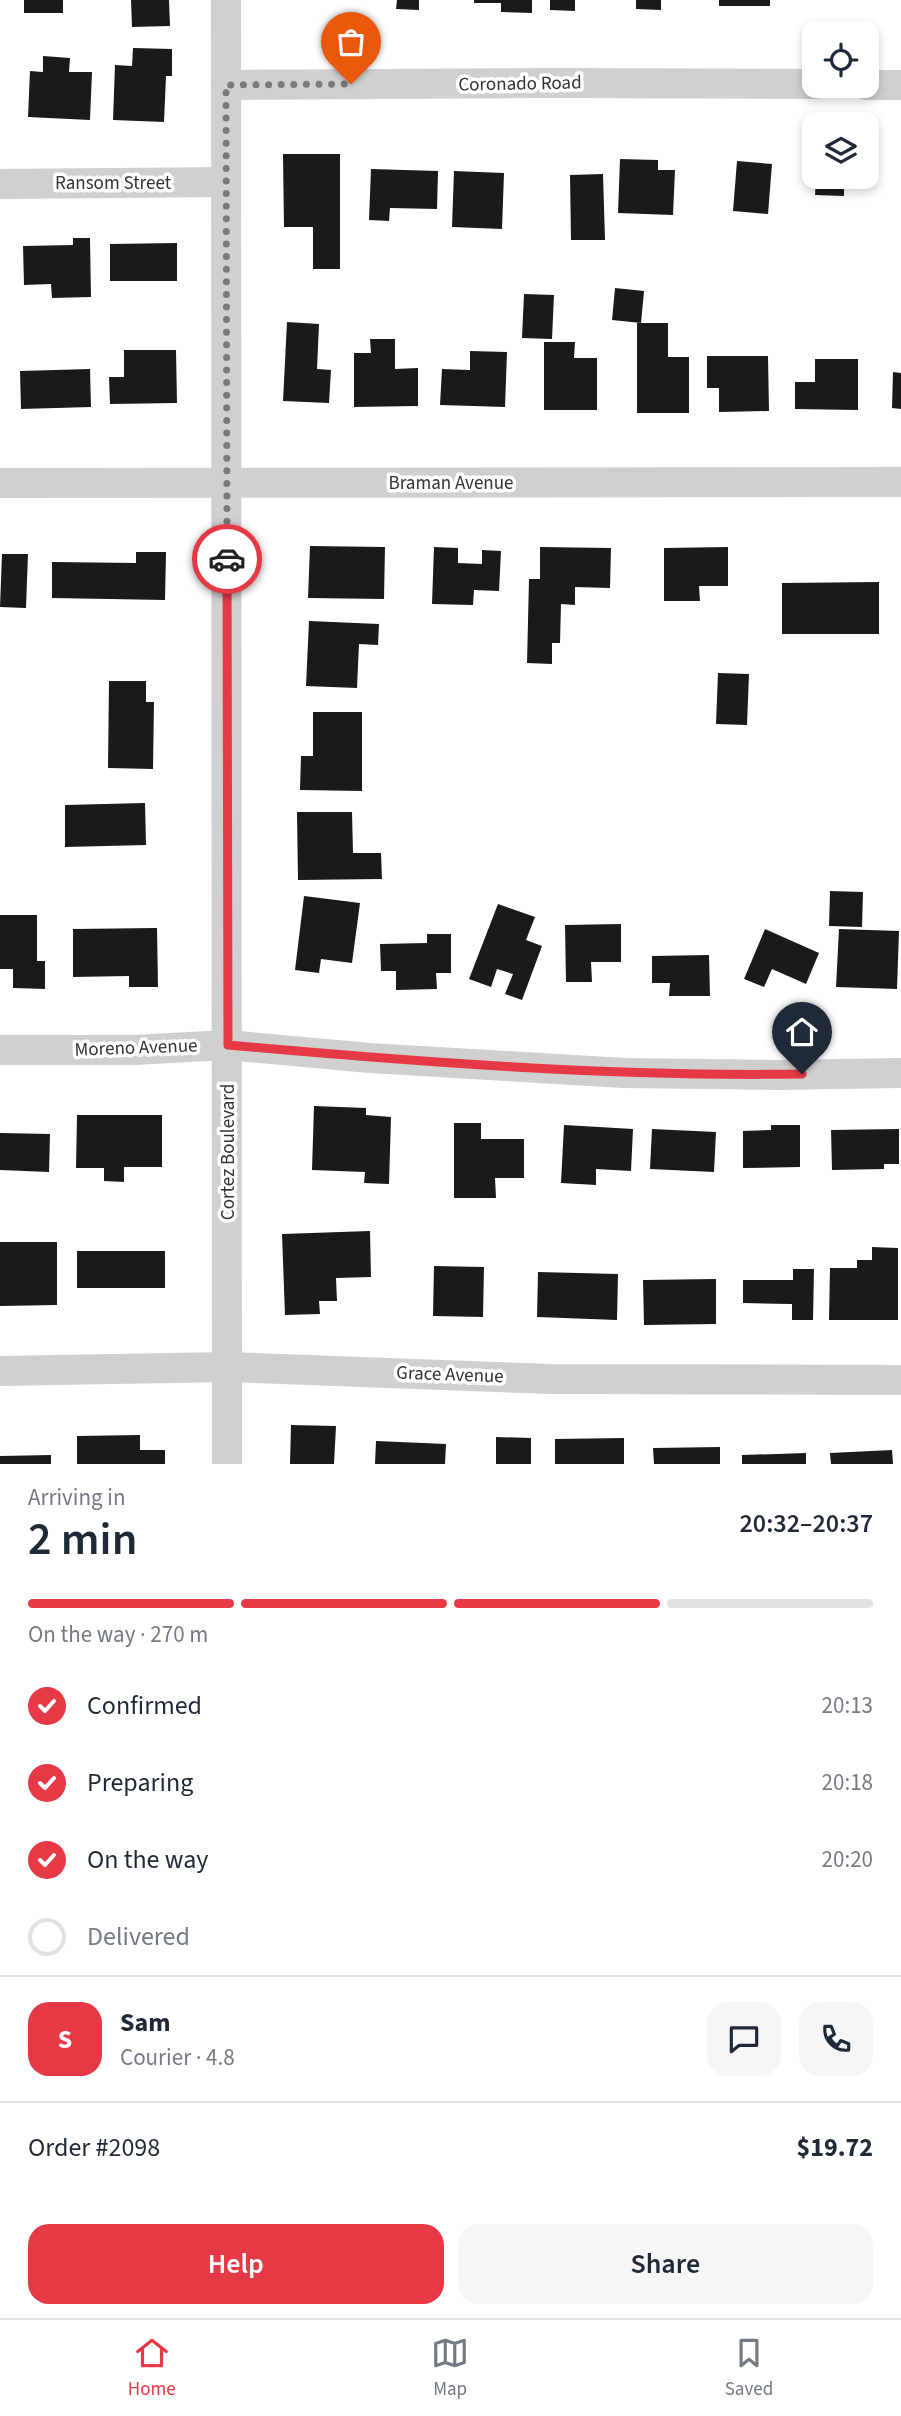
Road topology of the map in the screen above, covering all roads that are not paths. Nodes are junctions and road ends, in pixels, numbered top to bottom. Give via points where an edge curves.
1 (226, 0) edge
2 (802, 84) edge
3 (226, 85) junction
4 (879, 85) edge
5 (901, 85) edge
6 (226, 182) junction
7 (0, 184) edge
8 (901, 482) edge
9 (0, 483) edge
10 (228, 483) junction
11 (228, 1045) junction
12 (0, 1050) edge
13 (901, 1073) edge
14 (228, 1367) junction
15 (0, 1371) edge
16 (901, 1380) edge
17 (227, 1464) edge

1 - 3 street, Cortez Boulevard
2 - 3 street, Coronado Road
3 - 6 street, Cortez Boulevard
4 - 5 street
6 - 7 street, Ransom Street
6 - 10 street, Cortez Boulevard
8 - 10 street, Braman Avenue
9 - 10 street, Braman Avenue
10 - 11 street, Cortez Boulevard
11 - 12 street, Moreno Avenue via 134,1051
11 - 13 street, Moreno Avenue via 624,1073
11 - 14 street, Cortez Boulevard
14 - 15 street, Grace Avenue
14 - 16 street, Grace Avenue via 551,1379
14 - 17 street, Cortez Boulevard

